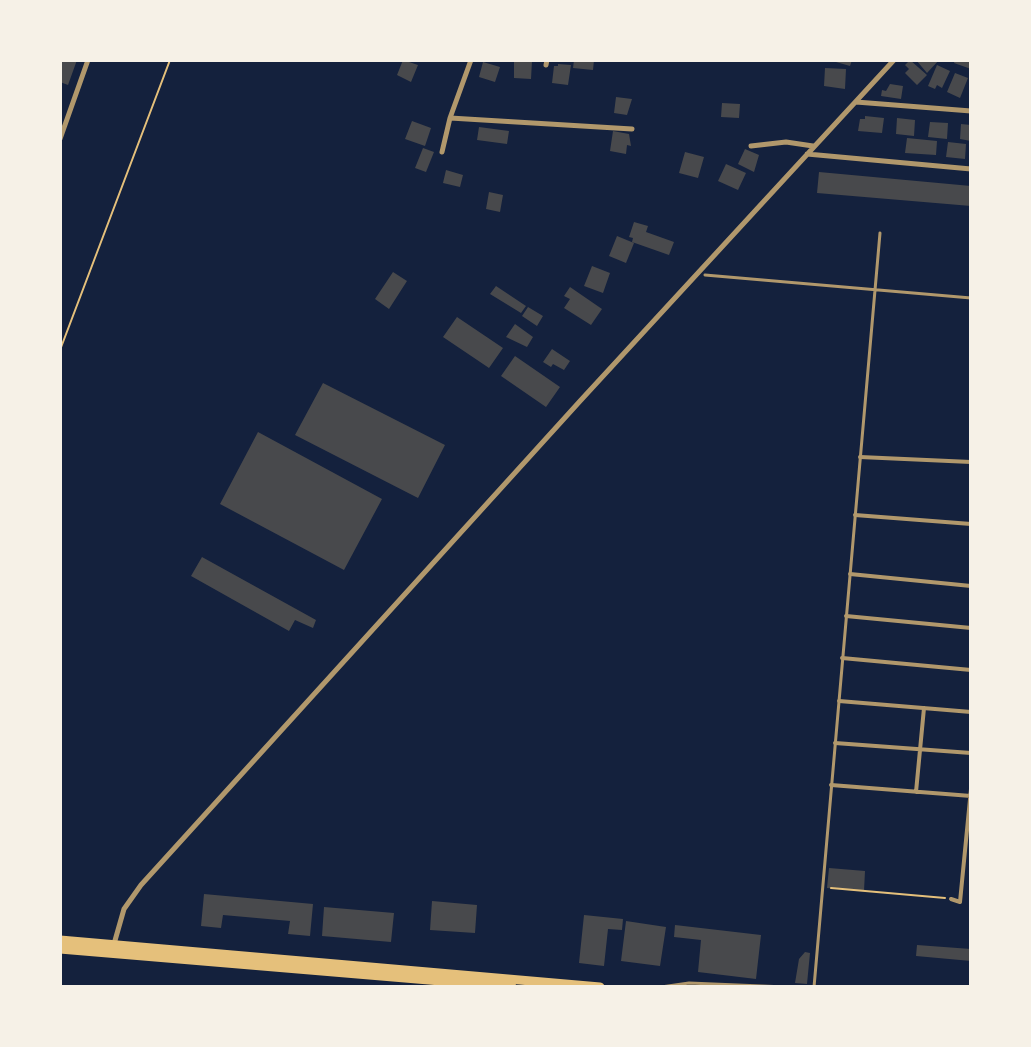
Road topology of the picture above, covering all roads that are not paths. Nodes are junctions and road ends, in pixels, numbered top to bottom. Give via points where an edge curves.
1 (88, 60) edge
2 (471, 60) edge
3 (894, 60) edge
4 (855, 102) junction
5 (971, 111) edge
6 (450, 118) junction
7 (632, 129) dead end
8 (60, 139) edge
9 (751, 146) dead end
10 (814, 146) junction
11 (442, 152) dead end
12 (807, 154) junction
13 (971, 169) edge
14 (880, 233) dead end
15 (705, 275) dead end
16 (875, 291) junction
17 (971, 298) edge
18 (860, 457) junction
19 (971, 462) edge
20 (855, 515) junction
21 (971, 524) edge
22 (850, 574) junction
23 (971, 586) edge
24 (846, 616) junction
25 (971, 628) edge
26 (842, 658) junction
27 (971, 670) edge
28 (839, 701) junction
29 (924, 708) junction
30 (971, 712) edge
31 (835, 743) junction
32 (920, 749) junction
33 (971, 753) edge
34 (831, 785) junction
35 (971, 789) edge
36 (916, 792) junction
37 (971, 796) edge
38 (951, 899) road end
39 (60, 940) edge
40 (114, 945) junction
41 (60, 949) edge
42 (512, 987) edge
43 (600, 987) edge
44 (661, 987) edge
45 (786, 987) edge
46 (814, 987) edge

1 - 8 street
2 - 6 street
3 - 4 street
4 - 5 street
4 - 10 street
6 - 7 street
6 - 11 street
9 - 10 street
10 - 12 street
12 - 13 street
12 - 40 street via 141,885 119,920
14 - 16 lane
15 - 16 lane
16 - 17 lane
16 - 18 lane
18 - 19 street
18 - 20 lane
20 - 21 street
20 - 22 lane
22 - 23 street
22 - 24 lane
24 - 25 street
24 - 26 lane
26 - 27 street
26 - 28 lane
28 - 29 street
28 - 31 lane
29 - 30 street
29 - 32 street
31 - 32 street
31 - 34 lane
32 - 33 street
32 - 36 street
34 - 36 street
34 - 46 lane
35 - 37 street
36 - 37 street
37 - 38 street via 960,902
39 - 40 main road
40 - 43 main road
41 - 42 main road
44 - 45 lane

